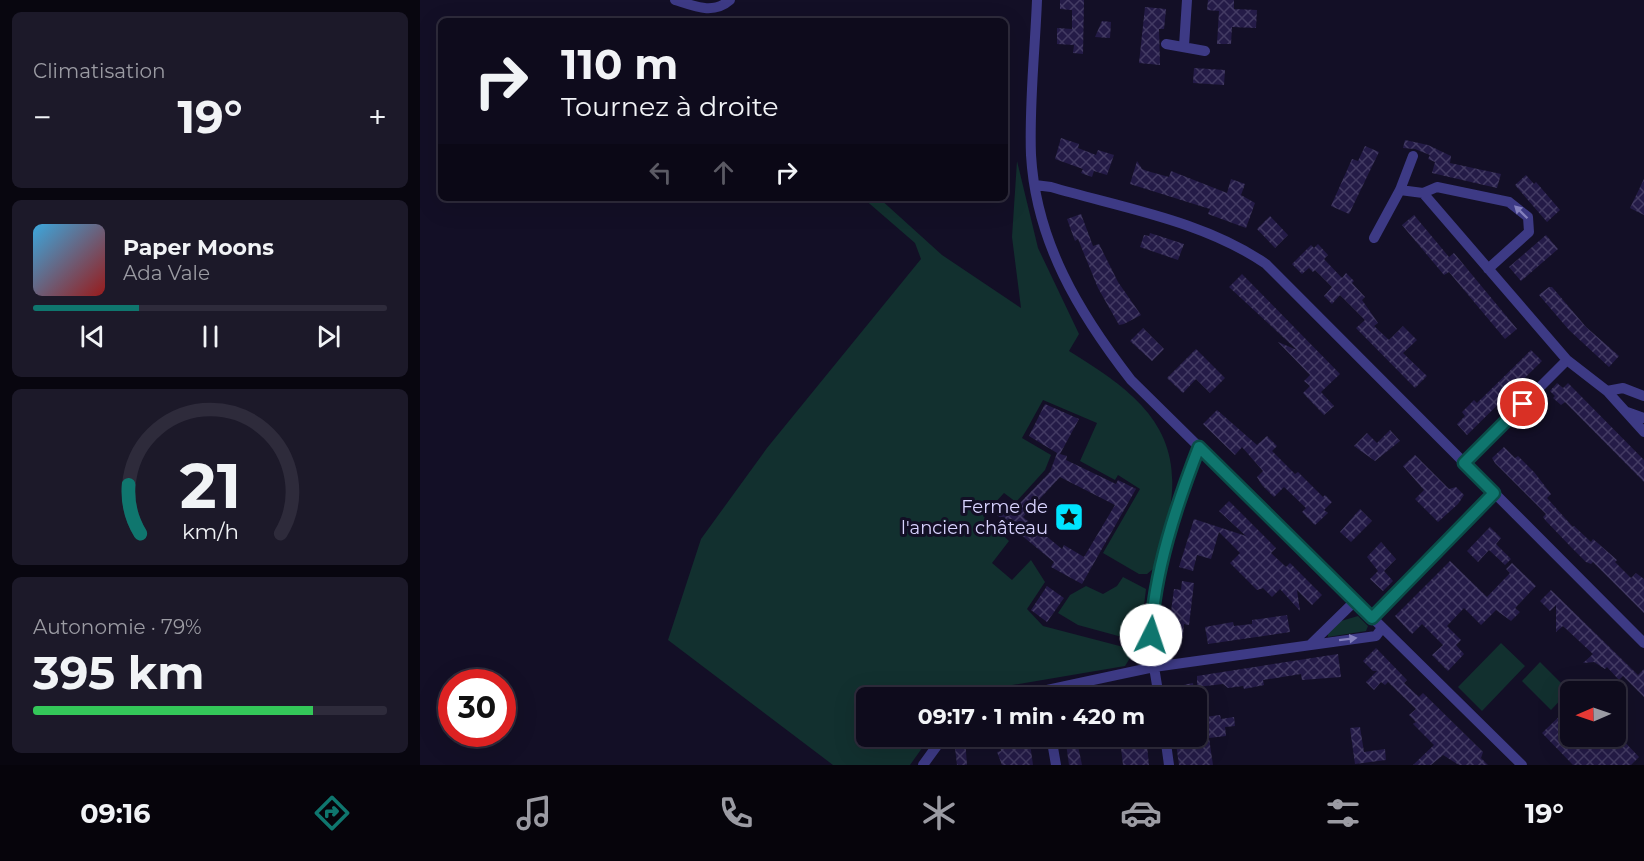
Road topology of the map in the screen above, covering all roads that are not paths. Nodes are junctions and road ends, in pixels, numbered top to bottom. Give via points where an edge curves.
1 (675, 0) edge
2 (730, 0) edge
3 (1037, 0) edge
4 (1187, 0) edge
5 (1166, 44) dead end
6 (1184, 46) junction
7 (1205, 51) dead end
8 (1413, 156) dead end
9 (1035, 185) junction
10 (1400, 190) junction
11 (1423, 193) junction
12 (1374, 238) dead end
13 (1488, 269) junction
14 (1567, 360) junction
15 (1607, 391) junction
16 (1644, 396) edge
17 (1624, 411) junction
18 (1644, 418) edge
19 (1644, 432) edge
20 (1199, 447) junction
21 (1464, 463) junction
22 (1494, 493) junction
23 (1355, 602) junction
24 (1372, 618) junction
25 (1382, 628) junction
26 (1644, 643) edge
27 (1311, 644) junction
28 (1154, 667) junction
29 (1073, 687) edge
30 (1157, 687) edge
31 (936, 747) edge
32 (1053, 747) edge
33 (1167, 747) edge
34 (923, 765) edge
35 (1056, 765) edge
36 (1169, 765) edge
37 (1522, 765) edge

1 - 2 street via 701,9 720,9
3 - 9 street via 1031,154
4 - 6 street
5 - 6 street
6 - 7 street
8 - 10 street
9 - 20 street via 1052,254 1088,322 1131,380
9 - 21 street via 1215,234 1242,247 1266,264
10 - 11 street
10 - 12 street
11 - 13 street
13 -> 11 street via 1526,237 1530,229 1528,218 1517,206 1491,198 1437,187
13 - 14 street
14 - 15 street
14 - 21 street
15 - 16 street via 1623,388
15 - 17 street
17 - 18 street
17 - 19 street
20 - 23 street
20 - 28 street via 1174,519 1152,606
21 - 22 street
22 - 24 street
22 - 26 street
23 - 24 street
23 - 27 street
24 - 25 street
27 -> 25 street via 1376,636
25 - 37 street
27 - 28 street
28 - 29 street
28 - 30 street
31 - 34 street
32 - 35 street
33 - 36 street

